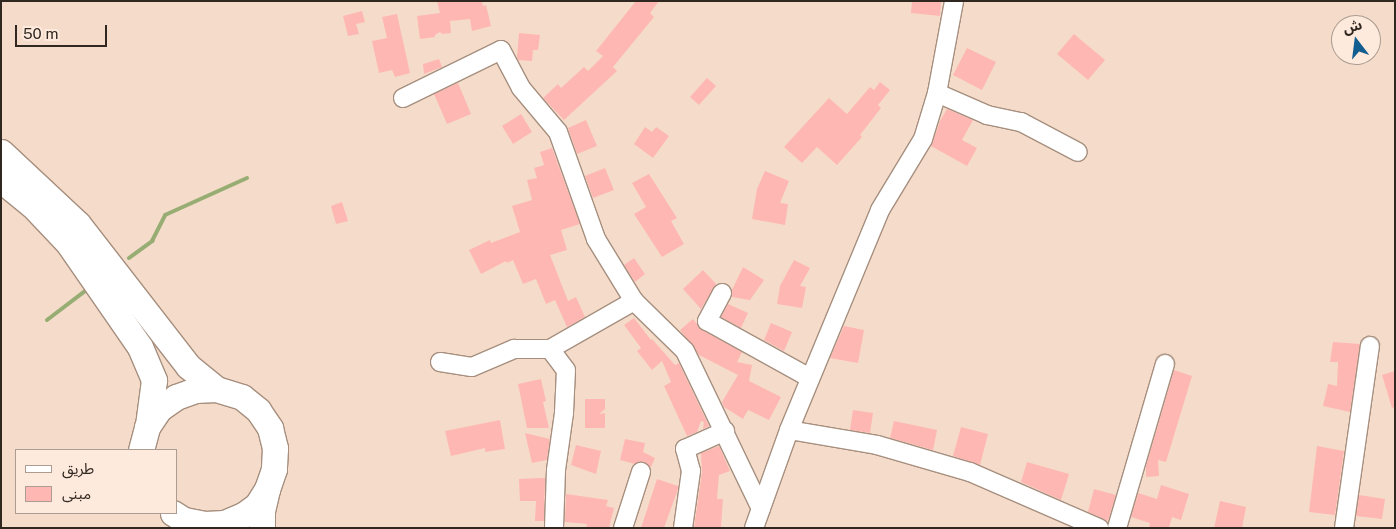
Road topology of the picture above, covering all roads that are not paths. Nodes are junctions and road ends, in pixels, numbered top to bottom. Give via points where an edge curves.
1 (954, 1) edge
2 (937, 93) junction
3 (403, 98) dead end
4 (1, 152) edge
5 (1078, 152) dead end
6 (1, 180) edge
7 (722, 293) dead end
8 (634, 302) junction
9 (1370, 346) dead end
10 (550, 349) junction
11 (440, 362) dead end
12 (1165, 364) dead end
13 (810, 378) junction
14 (216, 389) junction
15 (147, 427) junction
16 (789, 430) junction
17 (725, 431) junction
18 (141, 449) edge
19 (642, 472) dead end
20 (267, 489) junction
21 (761, 509) junction
22 (183, 522) edge
23 (262, 528) edge
24 (554, 528) edge
25 (623, 528) edge
26 (683, 528) edge
27 (754, 528) edge
28 (1098, 528) edge
29 (1117, 528) edge
30 (1344, 528) edge

1 - 2 street
2 - 5 street via 987,115 1021,122
2 - 13 street via 923,138 880,210
3 - 8 street via 502,50 520,88 558,132 596,239
4 - 14 highway via 78,224 188,366
6 - 15 highway via 32,205 68,244 140,347 154,380
7 - 13 street via 707,321
8 - 10 street
8 - 17 street via 685,351
9 - 30 street
10 - 11 street via 514,350 472,366
10 - 24 street via 566,370
12 - 29 street
13 - 16 street
14 - 15 highway via 195,390 176,397 159,410
14 - 20 highway via 242,397 258,410 270,428 275,462
15 - 18 highway
16 - 21 street
16 - 28 street via 876,445 970,472
17 - 21 street
17 - 26 street via 685,449 691,471
19 - 25 street
20 - 22 highway via 257,504 243,515 224,523
20 - 23 highway
21 - 27 street

